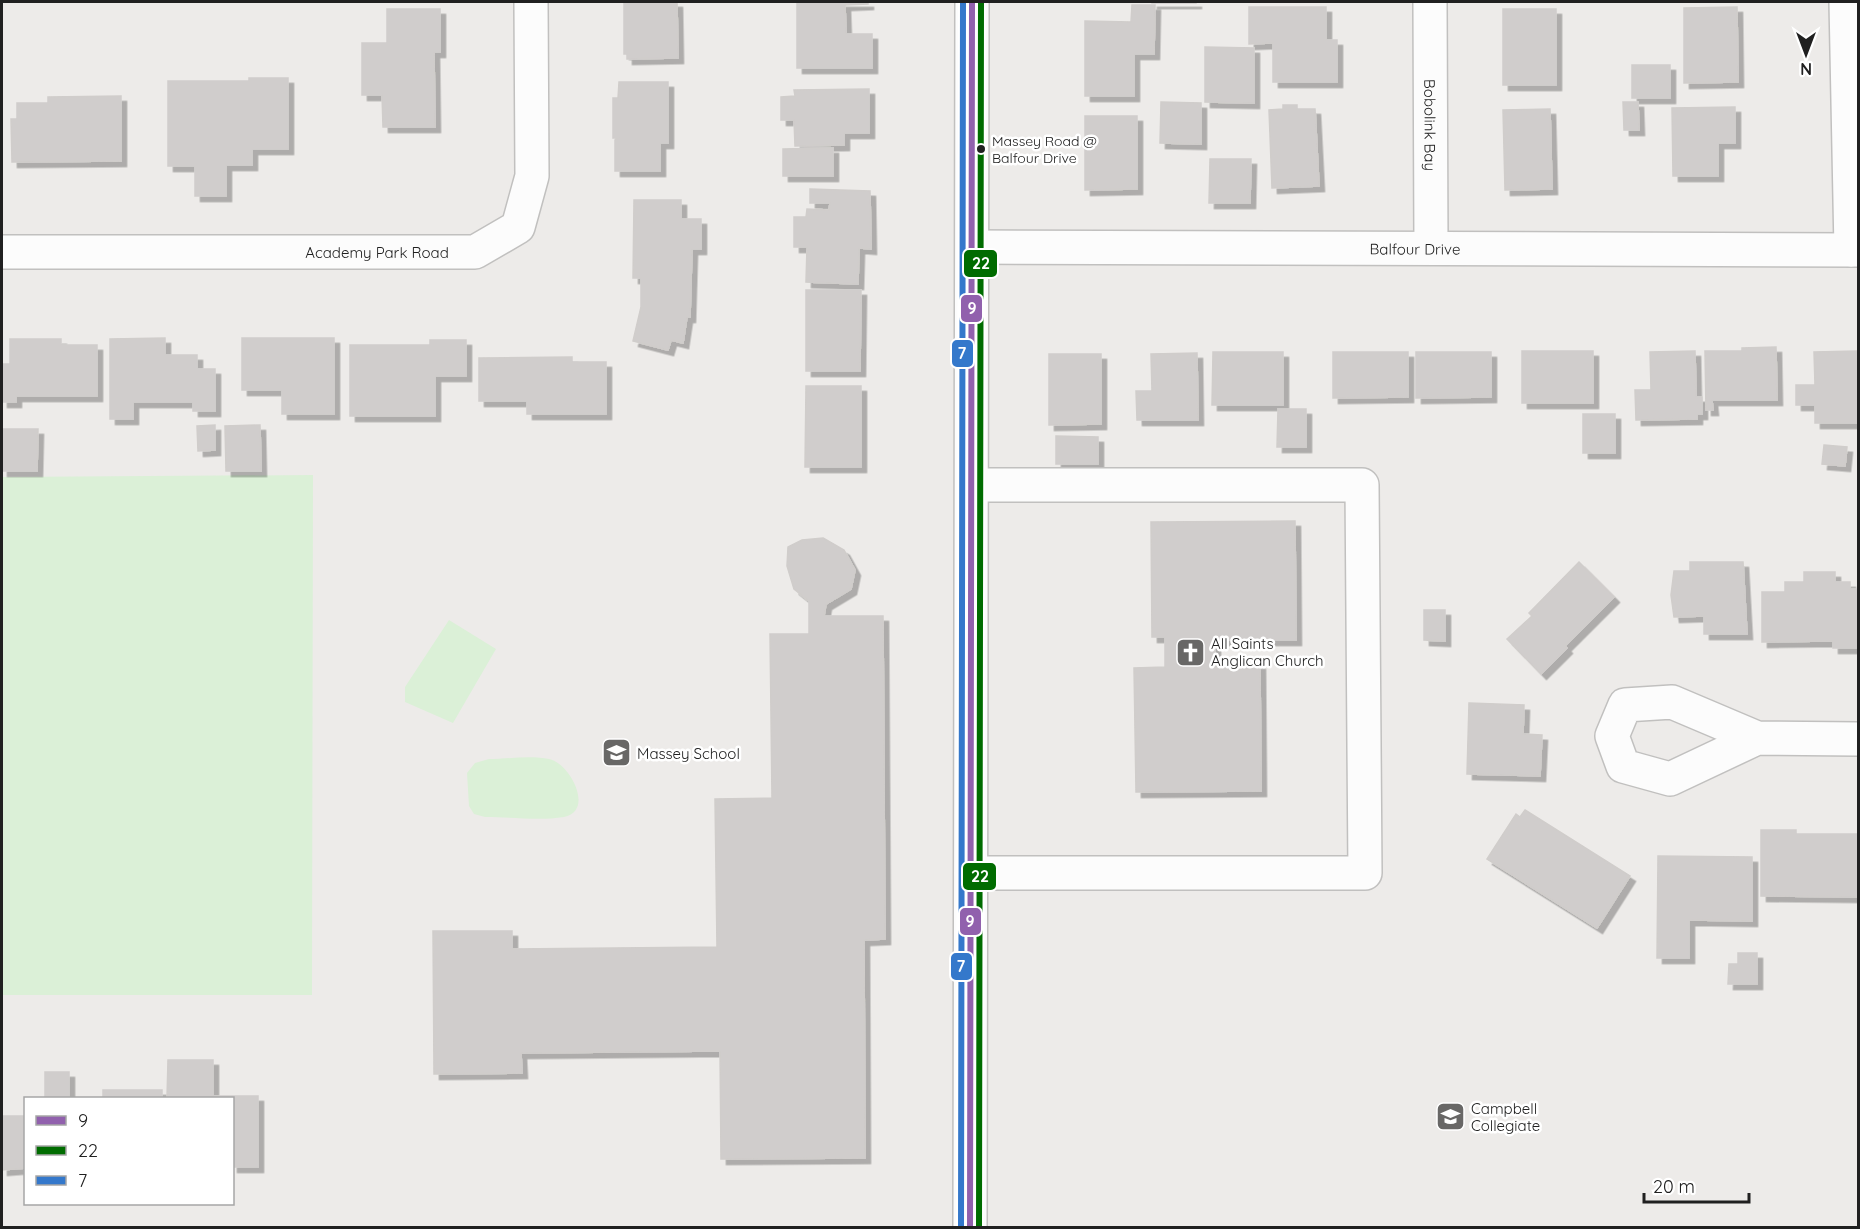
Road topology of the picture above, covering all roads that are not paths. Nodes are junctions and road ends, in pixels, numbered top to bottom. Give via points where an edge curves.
1 (531, 2) edge
2 (972, 2) edge
3 (1430, 2) edge
4 (1846, 2) edge
5 (973, 247) junction
6 (1431, 247) junction
7 (1855, 250) edge
8 (2, 252) edge
9 (972, 485) junction
10 (1757, 738) dead end
11 (1858, 739) edge
12 (971, 873) junction
13 (970, 1227) edge

1 - 8 street, Academy Park Road via 532,176 518,227 475,252
2 - 5 street
3 - 6 street, Bobolink Bay
4 - 7 street
5 - 6 street, Balfour Drive
5 - 9 street
6 - 7 street, Balfour Drive
9 - 12 street
9 - 12 street via 1362,485 1365,873
10 - 11 street
12 - 13 street

